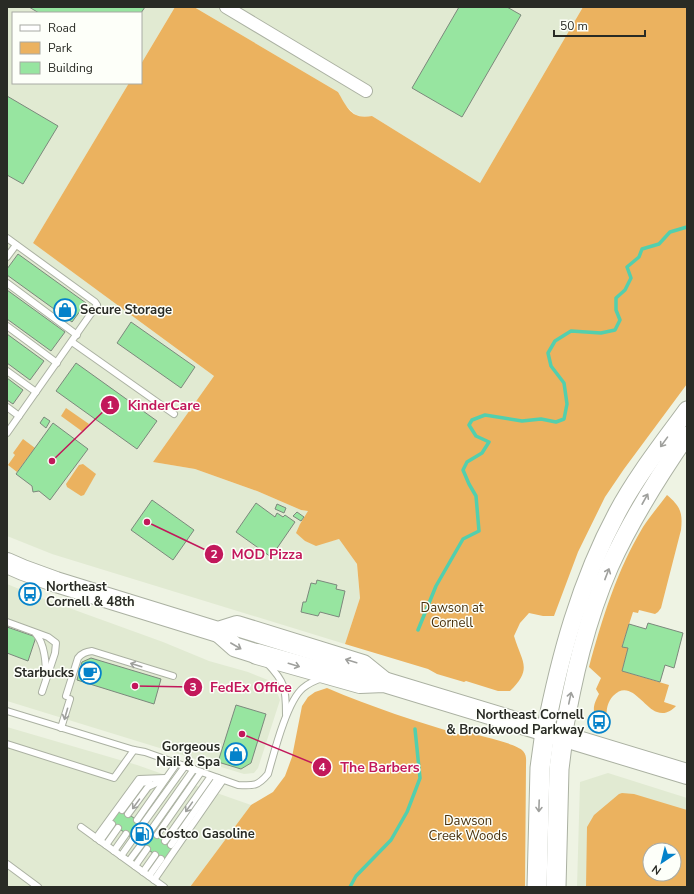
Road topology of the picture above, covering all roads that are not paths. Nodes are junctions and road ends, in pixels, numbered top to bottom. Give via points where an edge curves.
1 (226, 7) edge
2 (366, 91) dead end
3 (7, 238) edge
4 (16, 245) junction
5 (7, 257) edge
6 (7, 283) edge
7 (7, 326) edge
8 (78, 335) junction
9 (72, 342) junction
10 (57, 363) junction
11 (7, 371) edge
12 (36, 392) junction
13 (7, 407) edge
14 (687, 410) edge
15 (174, 414) dead end
16 (19, 416) junction
17 (7, 433) edge
18 (687, 435) edge
19 (7, 563) edge
20 (7, 622) edge
21 (218, 632) junction
22 (35, 633) junction
23 (257, 654) junction
24 (173, 676) dead end
25 (330, 676) junction
26 (384, 682) junction
27 (7, 711) edge
28 (286, 715) junction
29 (62, 728) junction
30 (554, 734) junction
31 (7, 744) edge
32 (134, 750) junction
33 (176, 763) junction
34 (185, 766) junction
35 (194, 769) junction
36 (201, 772) junction
37 (687, 774) edge
38 (211, 776) junction
39 (166, 778) junction
40 (221, 779) junction
41 (122, 810) dead end
42 (128, 814) dead end
43 (136, 820) dead end
44 (112, 824) dead end
45 (143, 824) dead end
46 (81, 827) dead end
47 (118, 828) dead end
48 (151, 830) dead end
49 (126, 834) dead end
50 (157, 835) dead end
51 (98, 839) junction
52 (133, 839) dead end
53 (166, 841) dead end
54 (141, 844) dead end
55 (106, 845) junction
56 (171, 845) dead end
57 (147, 849) dead end
58 (114, 851) junction
59 (156, 855) dead end
60 (121, 856) junction
61 (161, 859) dead end
62 (129, 861) junction
63 (7, 864) edge
64 (136, 866) junction
65 (143, 872) junction
66 (152, 878) junction
67 (38, 887) edge
68 (164, 887) edge
69 (537, 887) edge
70 (556, 887) edge

1 - 2 street
3 - 4 lane
4 - 5 lane
4 - 8 lane via 95,302 95,310
6 - 8 lane
7 - 10 lane
8 - 9 lane
9 - 10 lane
9 - 15 lane
10 - 12 lane
11 - 12 lane
12 - 16 lane
13 - 16 lane
14 -> 30 main road via 627,494 590,568 563,650
16 - 17 lane
30 -> 18 main road via 569,704 584,641 609,568 655,482
19 - 21 highway via 56,582
20 - 22 lane
21 -> 23 main road via 235,647
26 -> 21 highway via 363,665 237,626
22 - 22 lane via 56,643 42,692 46,664 43,643
23 -> 25 highway
23 - 28 lane via 284,686
24 -> 29 lane via 87,652 78,658
25 - 26 highway via 360,683
25 - 28 lane via 312,681 302,688
26 - 30 highway
27 - 29 lane
28 - 40 lane via 268,774 261,782 253,786 238,785
29 - 32 lane
30 - 37 highway
30 -> 69 main road via 540,768
30 - 70 main road via 559,769
31 - 32 lane via 114,778
32 - 33 lane
33 - 34 lane
33 - 39 lane
34 - 35 lane
34 - 45 lane
35 - 36 lane
35 - 48 lane
36 - 38 lane
36 - 50 lane
38 - 40 lane
38 -> 53 lane
39 - 41 lane via 142,783
39 -> 42 lane via 148,787
39 - 43 lane
39 - 51 lane via 139,779
40 - 56 lane
40 - 66 lane
44 - 51 lane
46 - 51 lane
47 - 55 lane
49 - 58 lane
51 - 55 lane
52 - 60 lane
54 - 62 lane
55 - 58 lane
57 - 64 lane
58 - 60 lane
59 - 65 lane
60 - 62 lane
61 - 66 lane
62 - 64 lane
63 - 67 lane
64 - 65 lane
65 - 66 lane
66 - 68 lane

